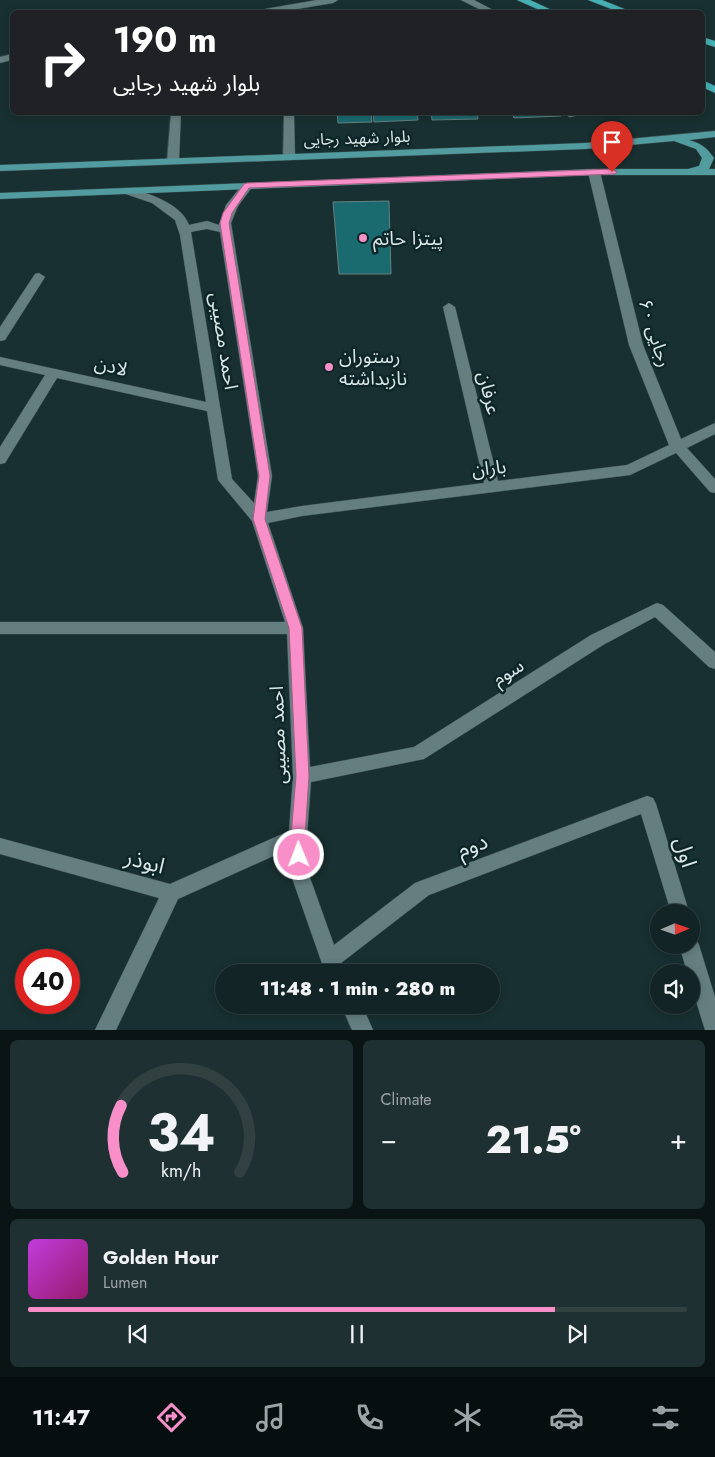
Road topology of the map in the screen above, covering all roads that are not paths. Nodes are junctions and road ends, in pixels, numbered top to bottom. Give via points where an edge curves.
1 (333, 0) edge
2 (466, 0) edge
3 (522, 0) edge
4 (593, 0) edge
5 (276, 10) edge
6 (488, 10) edge
7 (546, 10) edge
8 (621, 10) edge
9 (176, 115) edge
10 (289, 115) edge
11 (715, 134) edge
12 (663, 139) junction
13 (289, 157) junction
14 (173, 161) junction
15 (0, 168) edge
16 (594, 172) junction
17 (686, 172) junction
18 (715, 172) edge
19 (247, 186) junction
20 (127, 190) junction
21 (0, 196) edge
22 (184, 230) junction
23 (226, 230) junction
24 (39, 277) dead end
25 (449, 307) dead end
26 (0, 337) edge
27 (0, 361) edge
28 (53, 373) junction
29 (214, 408) junction
30 (715, 428) edge
31 (677, 446) junction
32 (0, 459) edge
33 (492, 488) junction
34 (715, 488) edge
35 (259, 519) junction
36 (0, 628) edge
37 (295, 628) junction
38 (715, 662) edge
39 (302, 776) junction
40 (647, 804) joint
41 (298, 836) junction
42 (0, 846) edge
43 (171, 893) junction
44 (678, 904) edge
45 (692, 954) edge
46 (331, 964) edge
47 (334, 964) edge
48 (355, 1014) edge
49 (105, 1030) edge
50 (363, 1030) edge
51 (715, 1030) edge

1 - 5 street
2 - 6 street
3 - 7 highway
4 - 8 highway
9 - 14 street
10 - 13 street
11 - 12 main road, بلوار شهید رجایی
12 - 13 main road, بلوار شهید رجایی via 584,146
12 - 17 main road via 683,140 700,147 708,158 704,168
13 - 14 main road, بلوار شهید رجایی
14 - 15 main road, بلوار شهید رجایی
16 - 17 main road
16 - 19 main road
16 - 31 street, رجایی ۶۰ via 636,345
17 - 18 main road
19 - 20 main road
19 - 23 street, احمد مصیبی via 227,213
20 - 21 main road
20 - 22 street, احمد مصیبی via 156,201 180,218
22 - 23 street via 207,225
22 - 29 street, احمد مصیبی
23 - 35 street, احمد مصیبی via 265,476
24 - 26 street
25 - 33 street, عرفان
27 - 28 street, لادن
28 - 29 street, لادن
28 - 32 street
29 - 35 street, احمد مصیبی via 225,480
30 - 31 street, باران
31 - 33 street, باران via 630,470
31 - 34 street, رجایی ۶۰
33 - 35 street, باران
35 - 37 street, احمد مصیبی
36 - 37 street
37 - 39 street, احمد مصیبی
38 - 39 street, سوم via 657,609 597,640 418,754
39 - 41 street, احمد مصیبی
40 - 44 street, اول
40 - 47 street, دوم via 422,889
41 - 43 street, ابوذر
41 - 46 street, احمد مصیبی via 300,875
42 - 43 street, ابوذر
43 - 49 street
45 - 51 street
48 - 50 street

